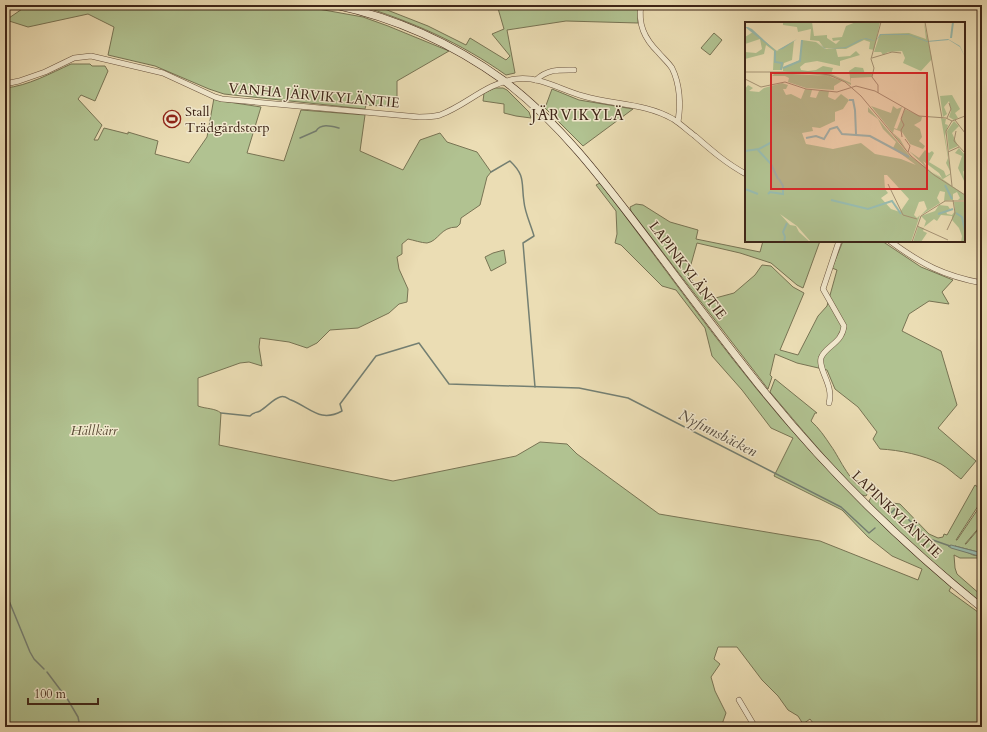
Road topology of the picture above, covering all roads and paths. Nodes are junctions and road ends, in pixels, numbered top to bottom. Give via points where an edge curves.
1 (335, 5) edge
2 (641, 5) edge
3 (574, 70) dead end
4 (536, 80) junction
5 (505, 82) junction
6 (5, 84) edge
7 (678, 122) junction
8 (745, 173) edge
9 (839, 242) edge
10 (891, 242) edge
11 (982, 283) edge
12 (829, 404) dead end
13 (982, 608) edge
14 (739, 700) dead end
15 (755, 727) edge

1 - 5 main road, LAPINKYLÄNTIE via 426,34 471,58
2 - 7 street via 640,18 645,36 671,67 676,77 680,104
3 - 4 street via 543,73
4 - 5 street, VANHA JÄRVIKYLÄNTIE via 518,79
4 - 7 street via 583,96 648,108
5 - 6 street, VANHA JÄRVIKYLÄNTIE via 439,115 419,117 222,99 163,73 91,56 74,58 45,72
5 - 13 main road, LAPINKYLÄNTIE via 540,112 570,143 767,396 842,480 906,543
7 - 8 street
9 - 12 street via 823,289 844,326 841,337 821,358 821,366 831,396
10 - 11 street via 938,271
14 - 15 street

